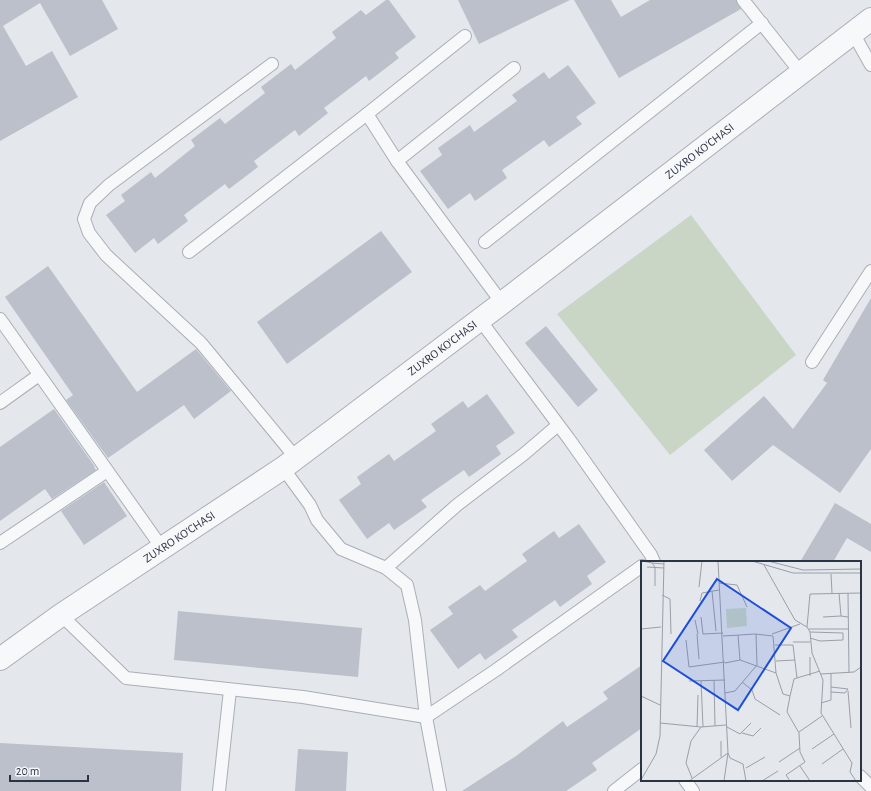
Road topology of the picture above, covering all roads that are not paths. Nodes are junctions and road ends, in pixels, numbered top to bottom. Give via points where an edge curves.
1 (743, 0) edge
2 (871, 19) edge
3 (762, 24) junction
4 (853, 33) junction
5 (465, 36) dead end
6 (272, 64) dead end
7 (871, 66) edge
8 (514, 68) dead end
9 (802, 73) junction
10 (367, 114) junction
11 (398, 161) junction
12 (486, 242) dead end
13 (189, 252) dead end
14 (871, 270) edge
15 (502, 303) junction
16 (0, 319) edge
17 (480, 320) junction
18 (812, 362) dead end
19 (39, 375) junction
20 (0, 403) edge
21 (558, 425) junction
22 (289, 463) junction
23 (107, 471) junction
24 (0, 543) edge
25 (162, 548) junction
26 (652, 561) edge
27 (641, 567) edge
28 (386, 568) junction
29 (61, 615) junction
30 (0, 659) edge
31 (230, 690) junction
32 (426, 718) junction
33 (641, 770) edge
34 (861, 777) edge
35 (686, 781) edge
36 (871, 787) edge
37 (219, 791) edge
38 (440, 791) edge
39 (614, 791) edge
40 (693, 791) edge

1 - 3 lane
2 - 4 street, ZUXRO KO'CHASI
3 - 9 lane
3 - 12 lane
4 - 7 lane
4 - 9 street, ZUXRO KO'CHASI
5 - 10 lane
6 - 22 lane via 109,184 90,204 84,219 90,233 106,255 201,343
8 - 11 lane
9 - 15 street, ZUXRO KO'CHASI
10 - 11 lane
10 - 13 lane
11 - 15 lane
14 - 18 lane
15 - 17 street, ZUXRO KO'CHASI
16 - 19 lane
17 - 21 lane
17 - 22 street, ZUXRO KO'CHASI
19 - 20 lane
19 - 23 lane
21 - 26 lane via 633,529
21 - 28 lane via 457,505
22 - 25 street, ZUXRO KO'CHASI
22 - 28 lane via 317,520 341,549
23 - 24 lane
23 - 25 lane
25 - 29 street, ZUXRO KO'CHASI
27 - 32 lane
28 - 32 lane via 407,585
29 - 30 street, ZUXRO KO'CHASI
29 - 31 lane via 126,678
31 - 32 lane via 303,698
31 - 37 lane
32 - 38 lane
33 - 39 lane
34 - 36 lane
35 - 40 lane

